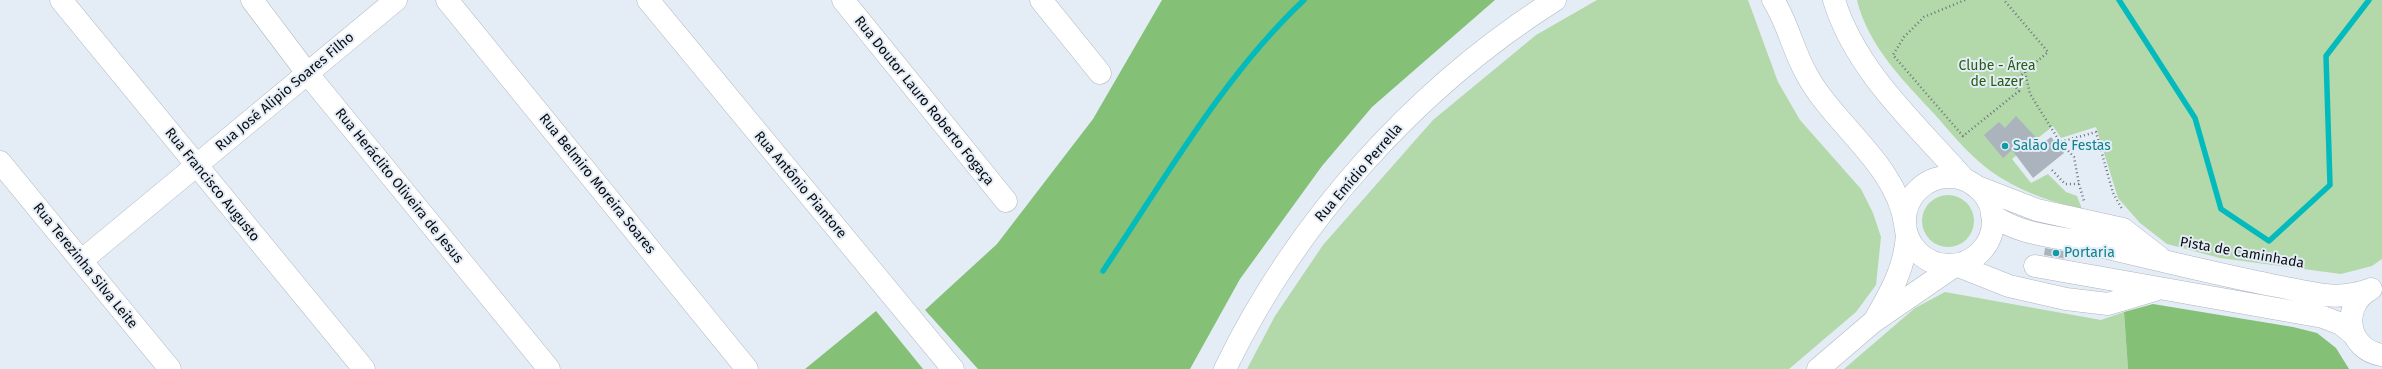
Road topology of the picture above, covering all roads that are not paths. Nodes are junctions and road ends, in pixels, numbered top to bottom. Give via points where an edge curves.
1 (61, 0) edge
2 (252, 0) edge
3 (396, 0) edge
4 (448, 0) edge
5 (648, 0) edge
6 (843, 0) edge
7 (1041, 0) edge
8 (1555, 0) edge
9 (1773, 0) edge
10 (1834, 0) edge
11 (307, 73) junction
12 (1100, 73) dead end
13 (0, 162) edge
14 (196, 166) junction
15 (1980, 195) junction
16 (1006, 201) dead end
17 (1906, 230) junction
18 (2116, 231) junction
19 (2137, 255) junction
20 (81, 261) junction
21 (2166, 263) junction
22 (1956, 265) junction
23 (2035, 266) dead end
24 (2107, 279) junction
25 (2130, 283) junction
26 (2378, 286) edge
27 (2158, 289) junction
28 (1873, 322) junction
29 (2367, 346) edge
30 (170, 369) edge
31 (364, 369) edge
32 (549, 369) edge
33 (747, 369) edge
34 (953, 369) edge
35 (1225, 369) edge
36 (1818, 369) edge
37 (2380, 369) edge

1 - 14 street, Rua Francisco Augusto
2 - 11 street, Rua Heráclito Oliveira de Jesus
3 - 11 street, Rua José Alipio Soares Filho
4 - 33 street, Rua Belmiro Moreira Soares
5 - 34 street, Rua Antônio Piantore
6 - 16 street, Rua Doutor Lauro Roberto Fogaça
7 - 12 street
8 - 35 street, Rua Emídio Perrella via 1511,28 1451,77 1408,116 1363,165 1314,226 1264,296
9 - 17 street via 1782,15 1806,74 1820,97 1891,185 1902,208
10 - 15 street via 1840,20 1853,45 1875,78
11 - 14 street, Rua José Alipio Soares Filho
11 - 32 street, Rua Heráclito Oliveira de Jesus
13 - 20 street, Rua Terezinha Silva Leite
14 - 20 street, Rua José Alipio Soares Filho
14 - 31 street, Rua Francisco Augusto
15 - 17 street via 1944,178 1924,185 1910,201
15 - 18 street
15 - 18 street via 2011,227 2024,231
15 - 22 street via 1992,228 1985,246 1972,259
17 - 22 street via 1913,247 1922,257 1940,265
17 - 28 street via 1906,252 1902,269
18 - 19 street
18 - 21 street via 2124,242
18 - 24 street via 2100,259 2101,275
19 - 21 street
19 - 25 street via 2140,268
20 - 30 street, Rua Terezinha Silva Leite
21 - 26 street via 2324,295 2353,295
22 - 27 street via 2009,286 2066,299 2108,304
22 - 28 street
23 - 24 street
24 - 25 street
25 - 27 street
26 - 29 street via 2356,302 2351,312
27 - 29 street via 2331,319
28 - 36 street
29 - 37 street

